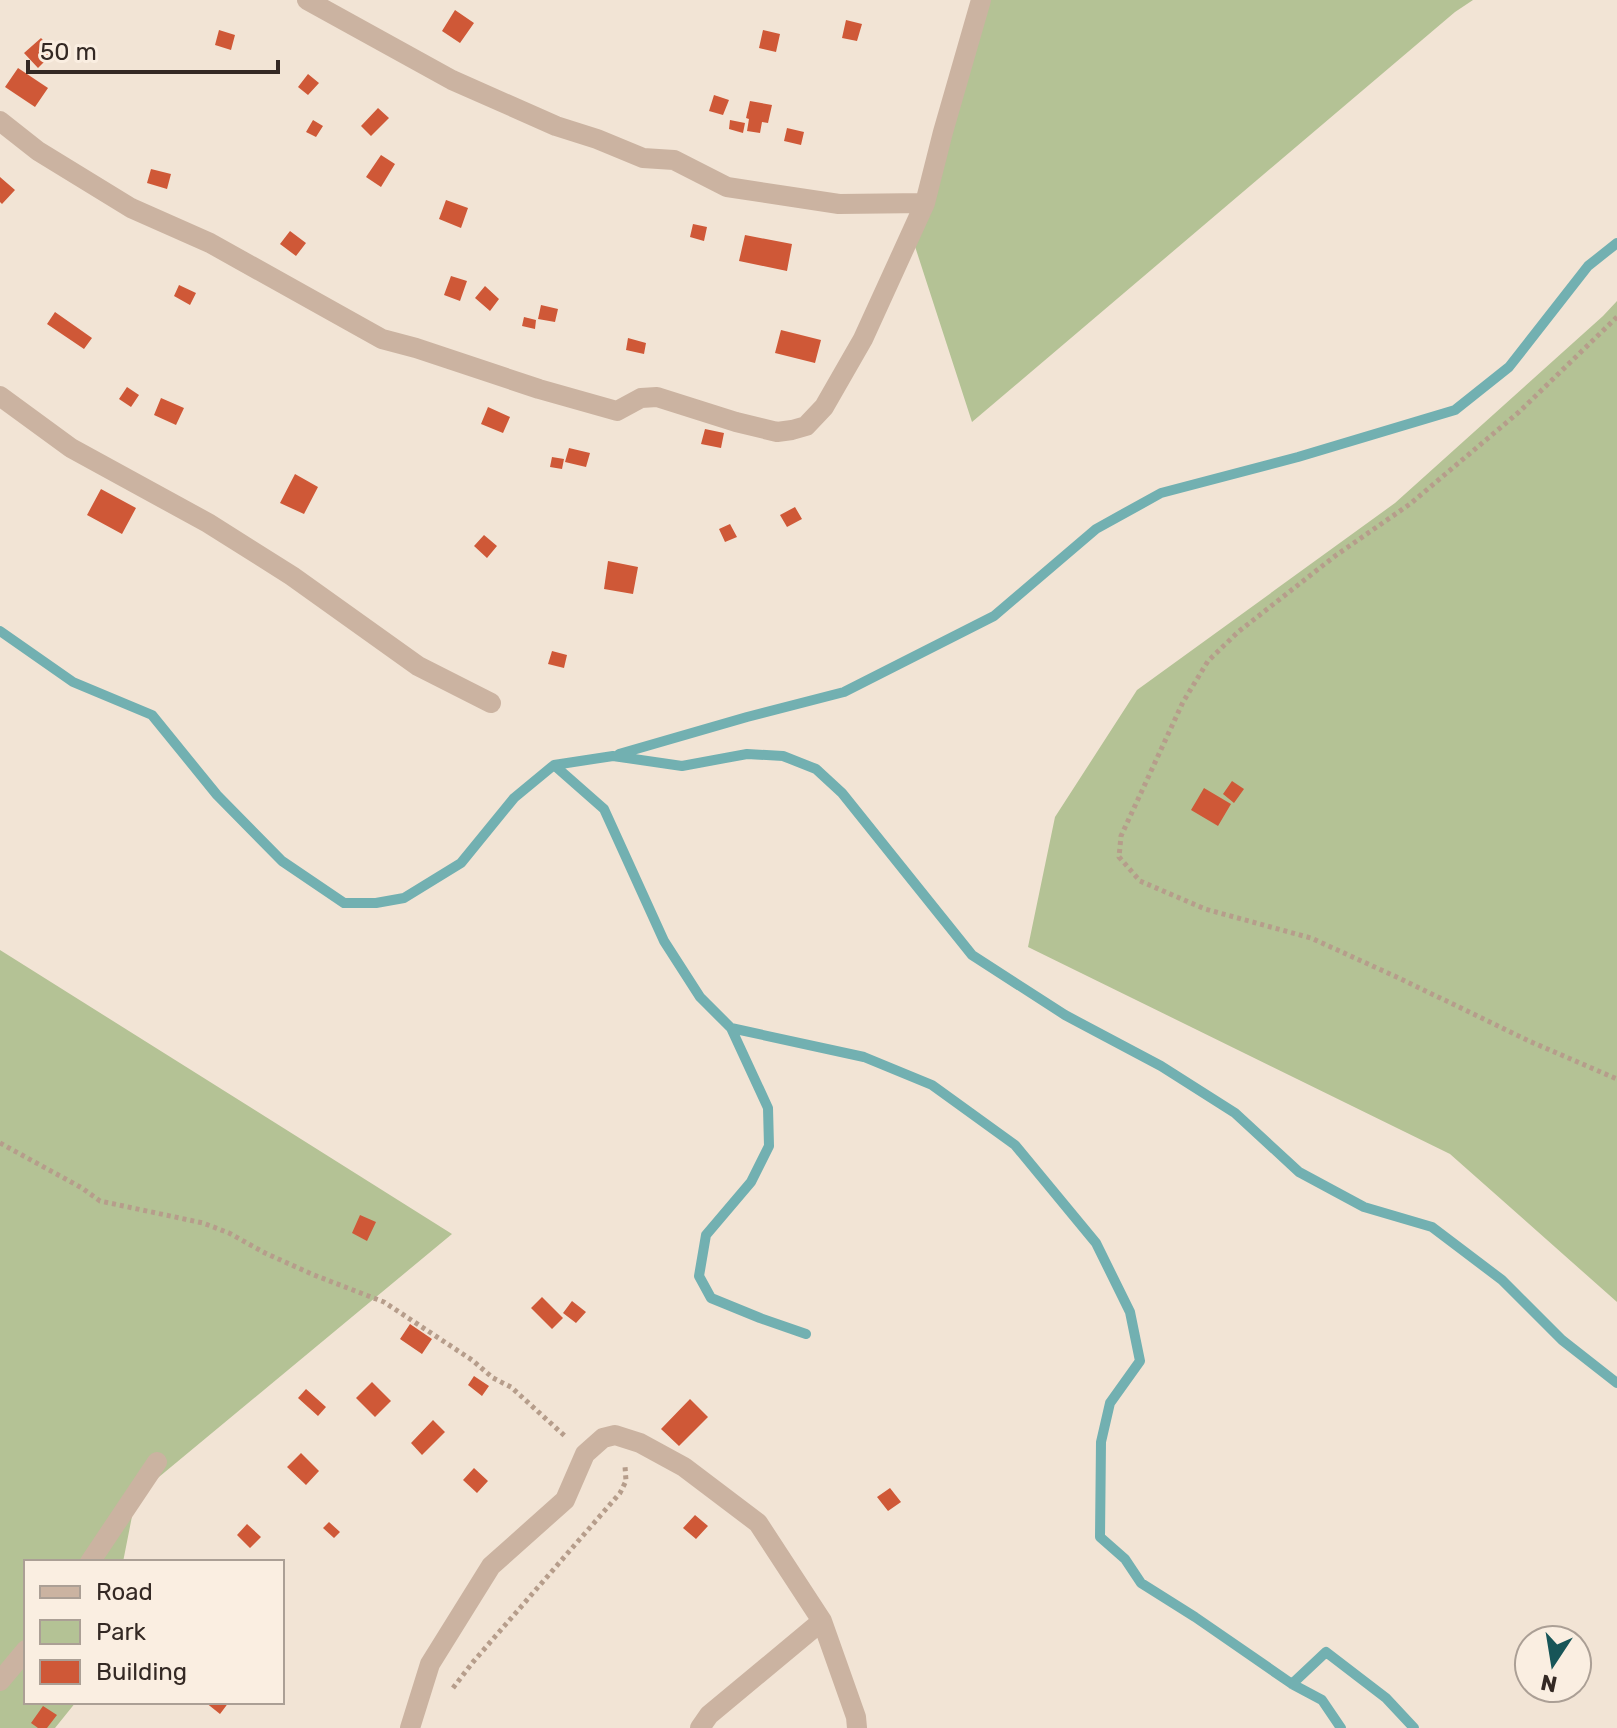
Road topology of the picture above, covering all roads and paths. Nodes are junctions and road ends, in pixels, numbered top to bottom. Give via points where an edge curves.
1 (307, 0) edge
2 (981, 0) edge
3 (0, 121) edge
4 (925, 203) junction
5 (1617, 317) edge
6 (0, 396) edge
7 (491, 703) dead end
8 (1617, 1079) edge
9 (0, 1143) edge
10 (585, 1454) junction
11 (157, 1462) dead end
12 (91, 1560) edge
13 (822, 1621) junction
14 (24, 1652) edge
15 (0, 1681) edge
16 (450, 1692) dead end
17 (410, 1728) edge
18 (700, 1728) edge
19 (857, 1728) edge

1 - 4 street via 452,80 643,158 674,160 727,187 839,204
2 - 4 street
3 - 4 street via 131,208 210,243 382,339 617,411 641,398 657,397 777,432 806,426 824,407 863,339
5 - 8 path via 1519,412 1410,504 1335,556 1208,661 1183,702 1121,836 1119,857 1140,881 1205,909 1311,938
6 - 7 street via 71,448 292,576 418,666
9 - 10 path via 100,1201 203,1223 384,1302 511,1387
10 - 13 street via 615,1435 684,1467 758,1523
10 - 16 path via 622,1458 626,1481 620,1493
10 - 17 street via 565,1500 491,1566 430,1664
11 - 12 street
13 - 18 street
13 - 19 street
14 - 15 street

